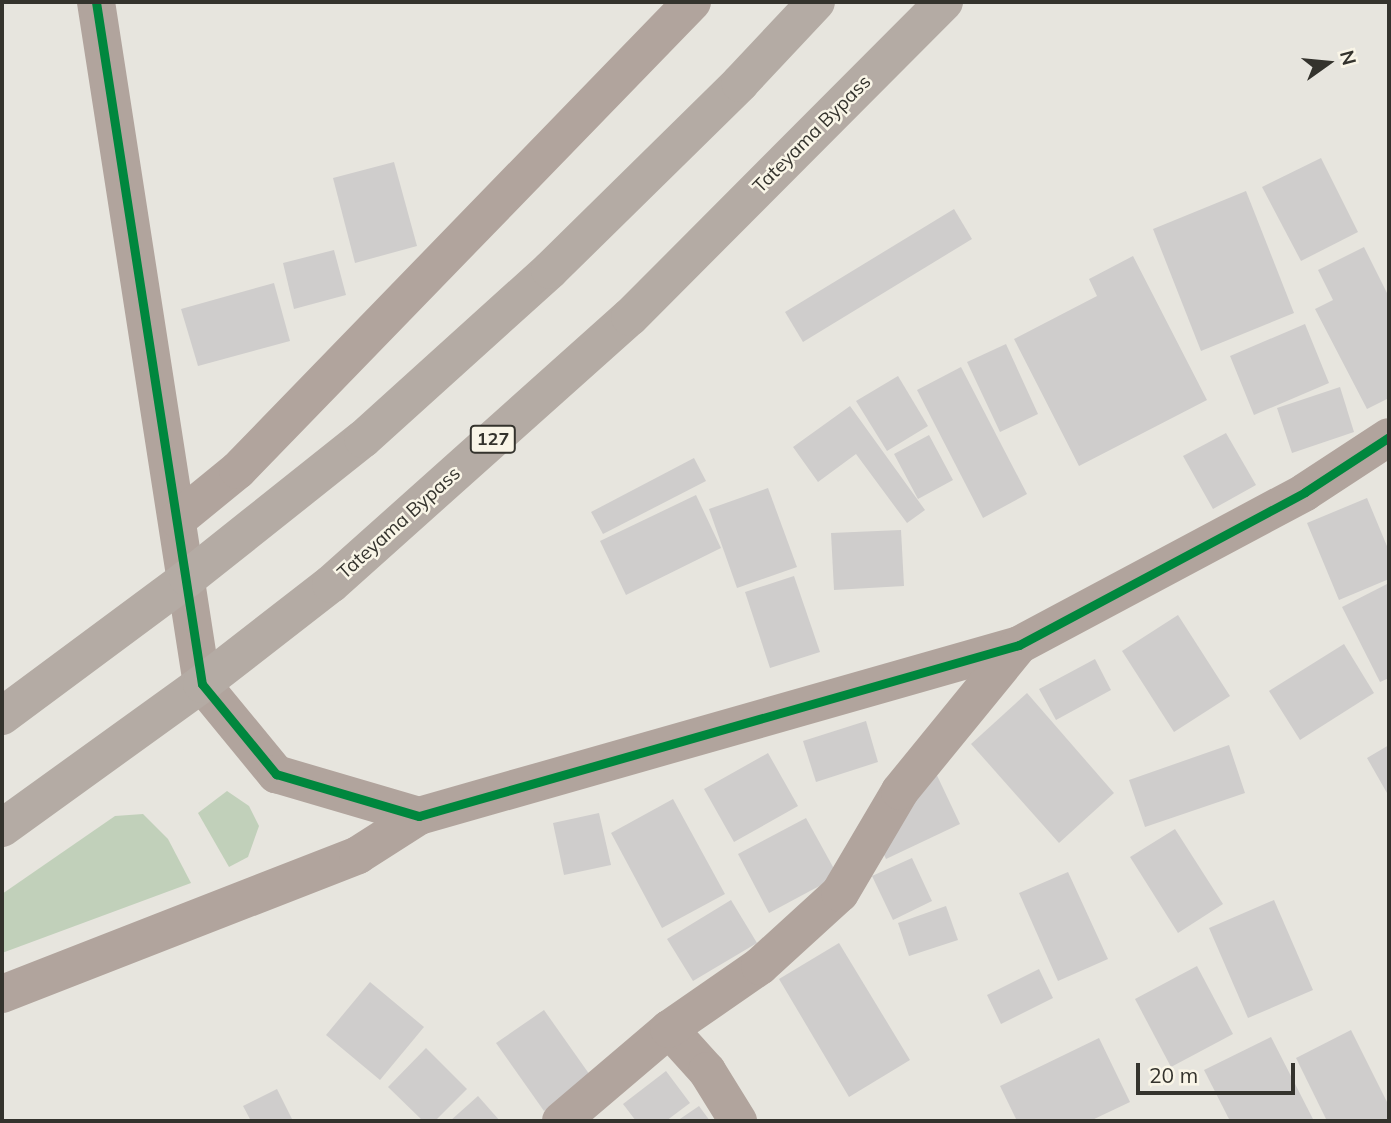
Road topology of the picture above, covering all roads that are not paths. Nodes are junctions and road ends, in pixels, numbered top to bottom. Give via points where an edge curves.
1 (96, 2) edge
2 (692, 2) edge
3 (816, 2) edge
4 (944, 2) edge
5 (1389, 437) edge
6 (178, 519) junction
7 (188, 578) junction
8 (1019, 645) junction
9 (202, 684) junction
10 (2, 716) edge
11 (419, 816) junction
12 (2, 828) edge
13 (2, 995) edge
14 (669, 1029) junction
15 (561, 1121) edge
16 (738, 1121) edge

1 - 6 street
2 - 6 street via 238,470
3 - 7 highway via 550,270 363,439
4 - 9 highway, Tateyama Bypass / 127 via 630,317 331,584
5 - 8 street via 1305,492
6 - 7 street
7 - 9 street
7 - 10 highway
8 - 11 street
8 - 14 street via 900,791 840,894 760,966
9 - 11 street via 276,774
9 - 12 highway, Tateyama Bypass / 127
11 - 13 street via 358,855
14 - 15 street
14 - 16 street via 707,1071

